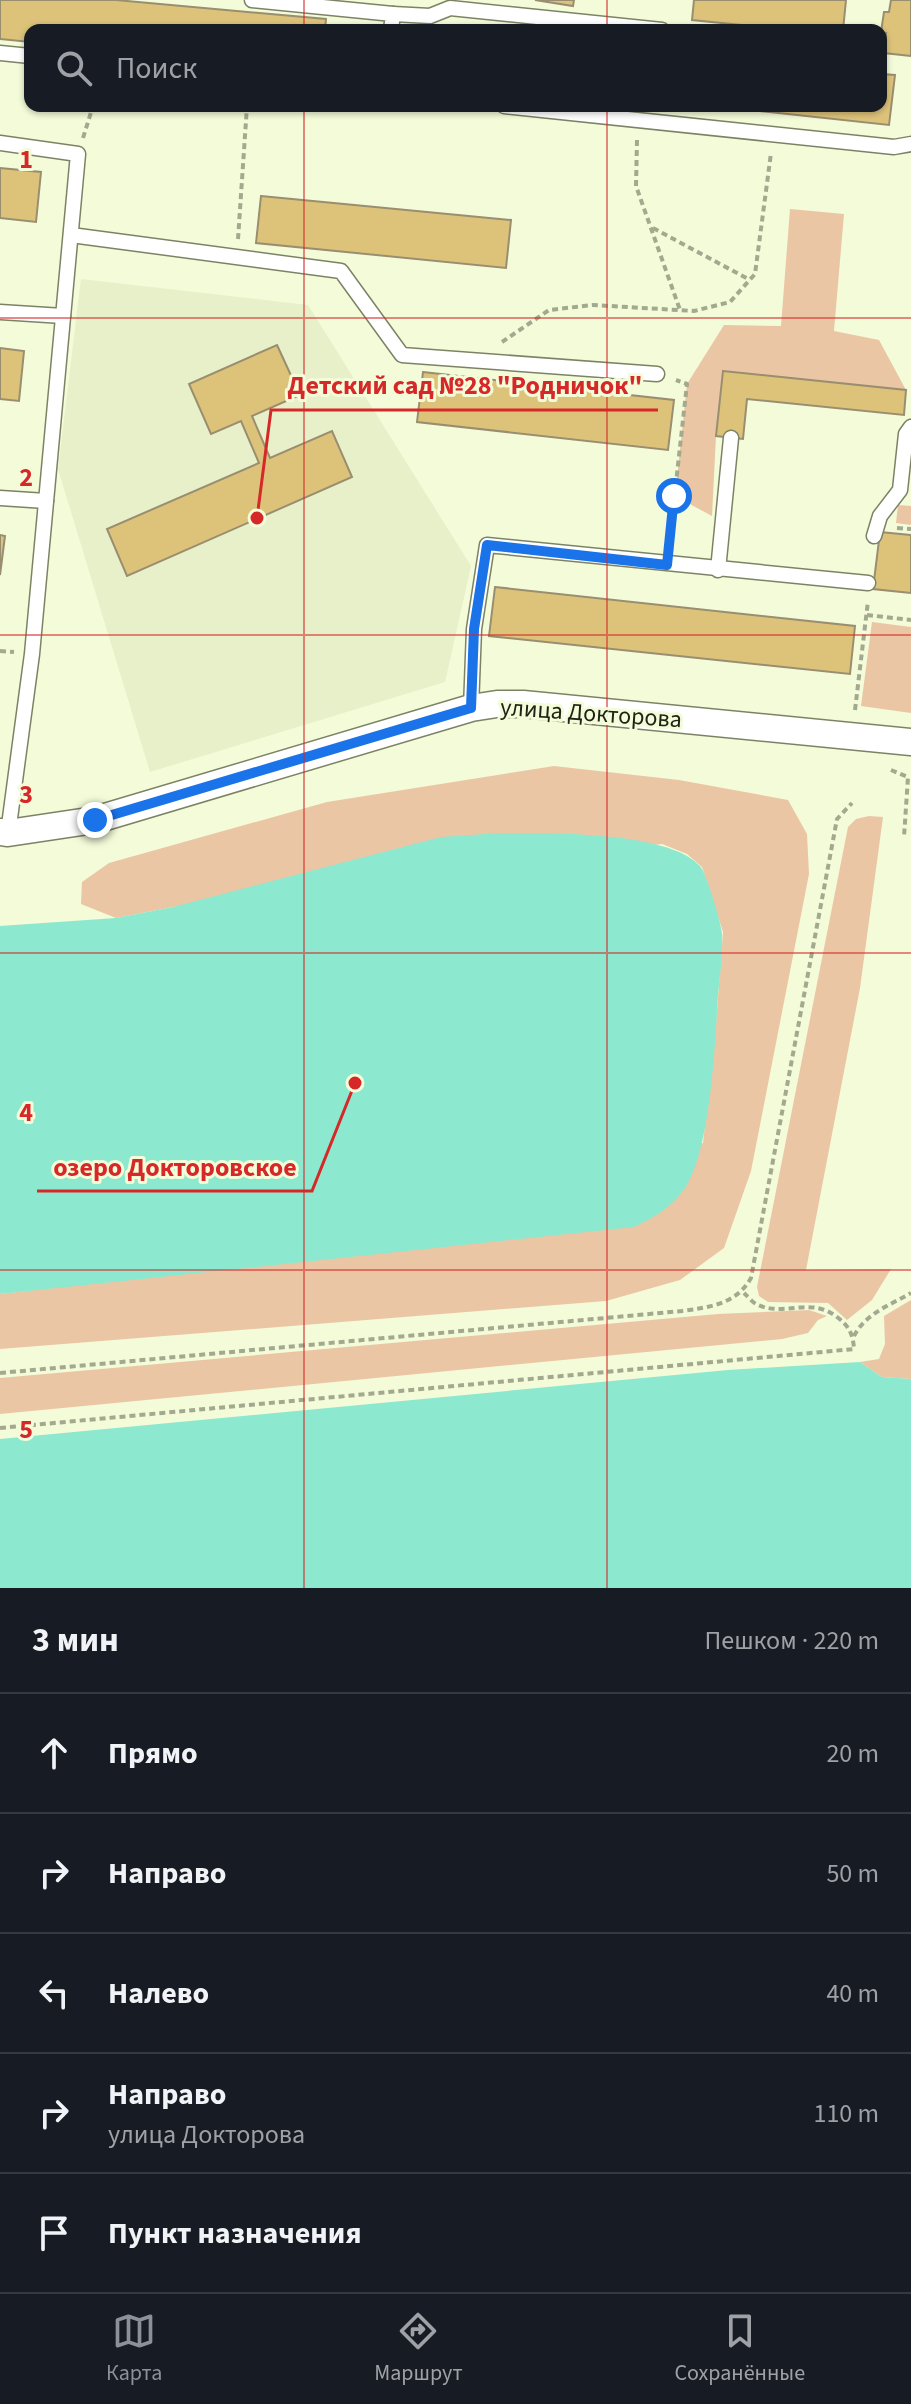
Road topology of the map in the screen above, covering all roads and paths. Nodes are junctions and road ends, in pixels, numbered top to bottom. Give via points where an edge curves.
1 (252, 0) edge
2 (393, 14) junction
3 (392, 24) edge
4 (604, 24) edge
5 (0, 53) edge
6 (24, 55) edge
7 (91, 112) edge
8 (247, 112) edge
9 (561, 112) edge
10 (637, 120) junction
11 (774, 134) junction
12 (0, 143) edge
13 (911, 144) edge
14 (78, 154) junction
15 (651, 227) junction
16 (71, 235) junction
17 (236, 257) junction
18 (750, 280) junction
19 (680, 310) junction
20 (0, 312) edge
21 (63, 316) junction
22 (475, 360) junction
23 (657, 374) joint
24 (911, 427) edge
25 (731, 438) dead end
26 (0, 498) edge
27 (46, 501) junction
28 (874, 536) dead end
29 (667, 565) junction
30 (718, 570) junction
31 (868, 583) joint
32 (867, 615) junction
33 (911, 620) edge
34 (471, 708) junction
35 (856, 736) junction
36 (911, 742) edge
37 (891, 770) dead end
38 (852, 803) dead end
39 (4, 832) edge
40 (904, 837) dead end
41 (743, 1292) junction
42 (911, 1293) edge
43 (853, 1338) junction
44 (0, 1373) edge
45 (0, 1428) edge

1 - 2 lane
2 - 3 lane
2 - 4 lane via 430,16 450,8
5 - 6 lane
7 - 14 path
8 - 17 path
9 - 10 lane
10 - 11 lane
10 - 15 path via 636,186
11 - 13 lane via 894,147
11 - 18 path
12 - 14 lane
14 - 16 lane
15 - 18 path
15 - 19 path
16 - 17 lane
16 - 21 lane
17 - 22 lane via 341,271 402,355
18 - 19 path via 730,302
19 - 22 path via 593,305 549,310
20 - 21 lane
21 - 27 lane
22 - 23 lane
23 - 29 path via 687,384
24 - 28 lane via 900,490 880,516
25 - 30 lane
26 - 27 lane
27 - 39 lane via 32,654
29 - 30 lane
29 - 34 lane via 487,545 474,629
30 - 31 lane
31 - 32 path
32 - 33 path
32 - 35 path via 854,710 860,711
34 - 35 street, улица Докторова via 523,704
34 - 39 street, улица Докторова via 95,820
35 - 36 street, улица Докторова
37 - 40 path via 908,777
38 - 41 path via 837,819 751,1278
41 - 43 path via 756,1305 825,1308 848,1326
41 - 44 path via 728,1301 682,1311
42 - 43 path via 872,1314
43 - 45 path via 854,1349

